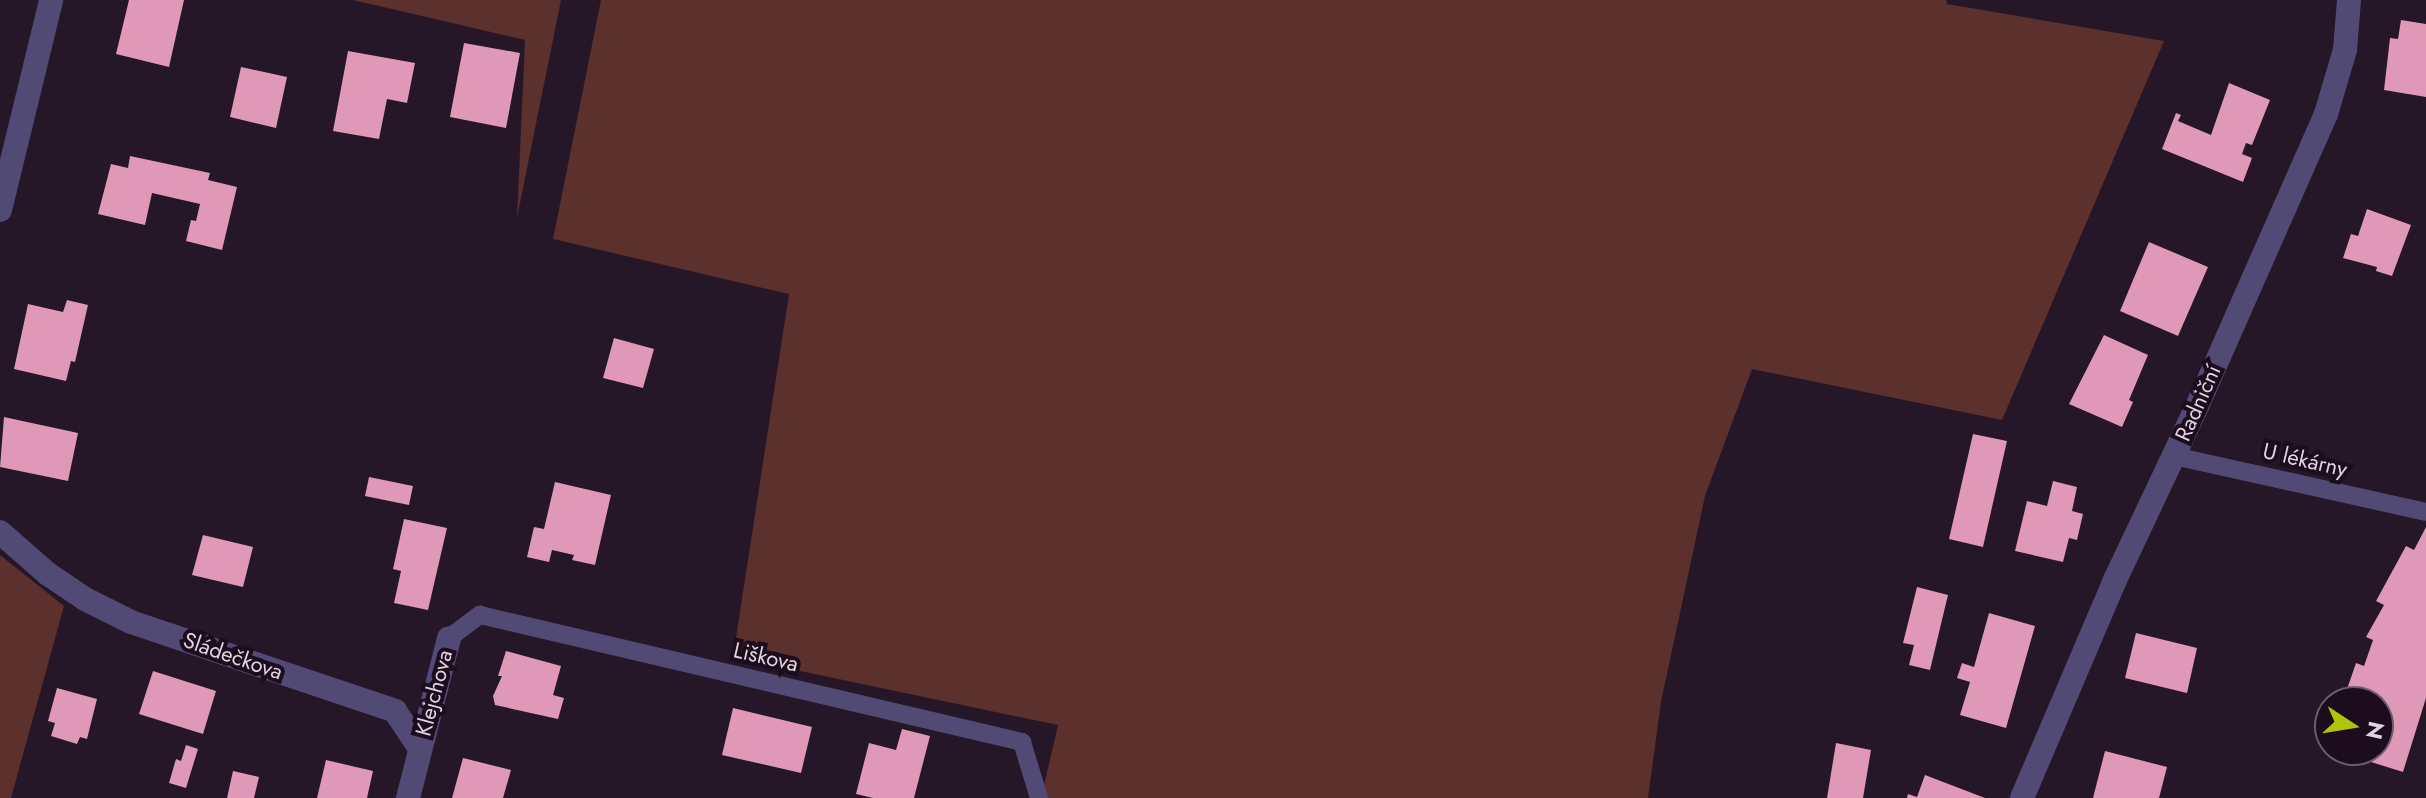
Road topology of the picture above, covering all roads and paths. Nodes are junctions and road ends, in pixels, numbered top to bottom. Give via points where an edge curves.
1 (51, 0) edge
2 (2349, 0) edge
3 (0, 210) edge
4 (2174, 456) junction
5 (2426, 512) edge
6 (0, 532) edge
7 (449, 638) joint
8 (419, 747) junction
9 (408, 798) edge
10 (1039, 798) edge
11 (2022, 798) edge

1 - 3 street
2 - 4 street, Radniční via 2345,50 2326,114
4 - 5 lane, U lékárny
4 - 11 street, Radniční
6 - 8 street, Sládečkova via 48,574 131,622 395,711
7 - 8 street, Klejchova
7 - 10 lane, Liškova via 480,615 1022,742
8 - 9 street

